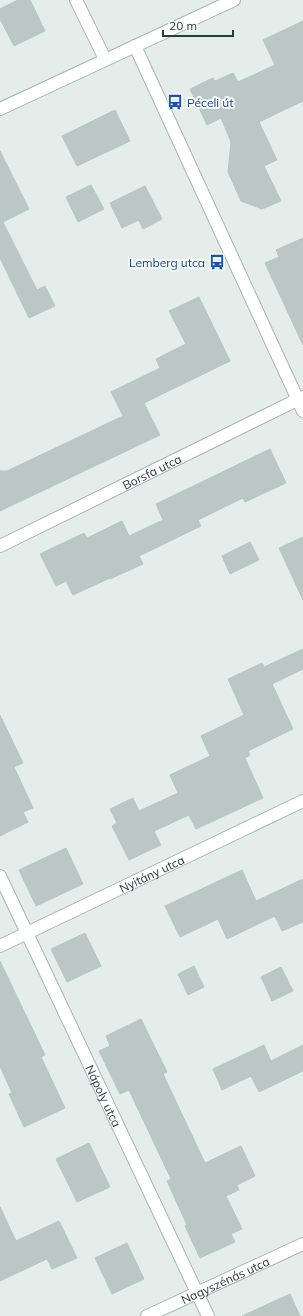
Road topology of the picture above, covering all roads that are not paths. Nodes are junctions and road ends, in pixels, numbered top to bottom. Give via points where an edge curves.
1 (76, 0) edge
2 (234, 0) edge
3 (135, 46) junction
4 (105, 59) junction
5 (0, 109) edge
6 (301, 403) edge
7 (0, 546) edge
8 (303, 801) edge
9 (0, 876) edge
10 (27, 933) junction
11 (0, 946) edge
12 (303, 1244) edge
13 (198, 1293) junction
14 (147, 1316) edge
15 (208, 1316) edge

1 - 4 street
2 - 3 street
3 - 4 street
3 - 6 street
4 - 5 street
6 - 7 street, Borsfa utca
8 - 10 street, Nyitány utca
9 - 10 street, Nápoly utca
10 - 11 street, Nyitány utca
10 - 13 street, Nápoly utca
12 - 13 street, Nagyszénás utca
13 - 14 street, Nagyszénás utca
13 - 15 street, Nápoly utca

